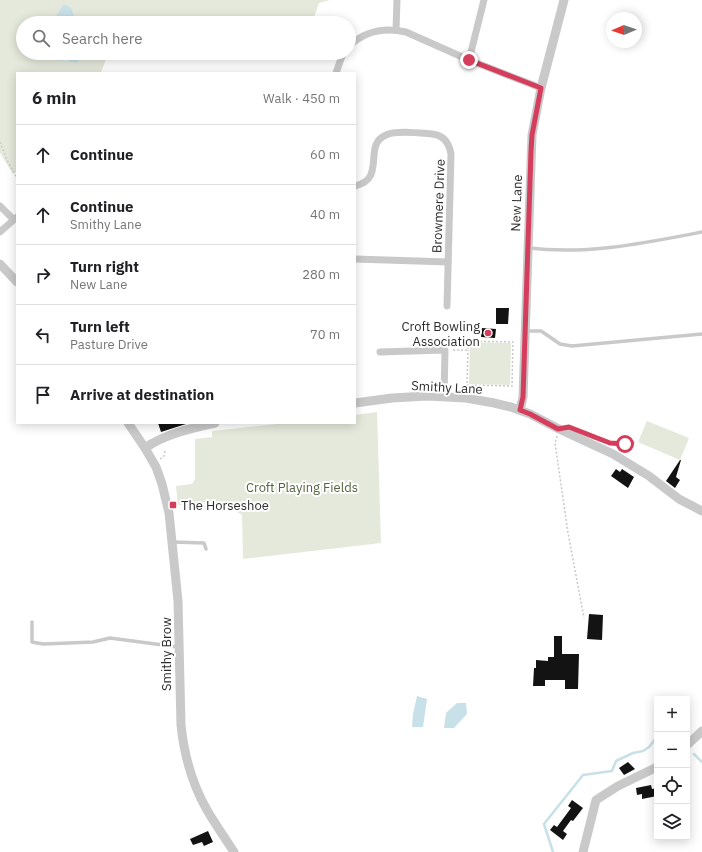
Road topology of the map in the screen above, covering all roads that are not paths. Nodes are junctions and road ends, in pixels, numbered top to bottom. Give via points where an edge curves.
1 (397, 0) edge
2 (484, 0) edge
3 (564, 0) edge
4 (396, 30) junction
5 (356, 40) edge
6 (340, 60) edge
7 (469, 60) junction
8 (336, 72) edge
9 (541, 88) junction
10 (356, 186) edge
11 (0, 206) edge
12 (15, 218) edge
13 (0, 232) edge
14 (702, 232) edge
15 (528, 248) junction
16 (356, 259) edge
17 (448, 262) junction
18 (0, 264) edge
19 (16, 281) edge
20 (447, 306) dead end
21 (525, 331) junction
22 (702, 334) edge
23 (380, 352) dead end
24 (444, 397) junction
25 (356, 403) edge
26 (520, 410) junction
27 (129, 424) edge
28 (209, 424) edge
29 (558, 429) junction
30 (633, 443) dead end
31 (145, 448) junction
32 (702, 511) edge
33 (172, 542) junction
34 (206, 549) dead end
35 (32, 622) dead end
36 (179, 647) junction
37 (702, 731) edge
38 (690, 742) edge
39 (655, 768) edge
40 (234, 852) edge
41 (583, 852) edge

1 - 4 street
2 - 7 street
3 - 9 street, New Lane
4 - 5 street via 370,32
4 - 7 street
6 - 8 street
7 - 9 street
9 - 15 street, New Lane via 532,135
10 - 17 street, Browmere Drive via 364,182 371,174 375,146 380,138 394,133 430,134 444,139 451,154
11 - 12 street
12 - 13 street
14 - 15 lane via 634,245 545,250
15 - 21 street, New Lane
16 - 17 street
17 - 20 street, Browmere Drive
18 - 19 street
21 - 22 lane via 541,331 560,344 572,346
21 - 26 street, New Lane via 523,397
23 - 24 street via 445,350
24 - 25 street, Smithy Lane via 392,398
24 - 26 street, Smithy Lane via 494,402
26 - 29 street, Smithy Lane
27 - 31 street, Smithy Brow
28 - 31 street via 175,434
29 - 30 lane via 569,427 610,443
29 - 32 street, Smithy Lane via 613,454 649,476 679,499
31 - 33 street, Smithy Brow via 162,484
33 - 34 lane via 204,543
33 - 36 street, Smithy Brow via 178,593
35 - 36 lane via 32,642 42,644 93,642 110,638
36 - 40 street, Smithy Brow via 181,725 191,775 202,801
37 - 38 street
39 - 41 street via 596,800

